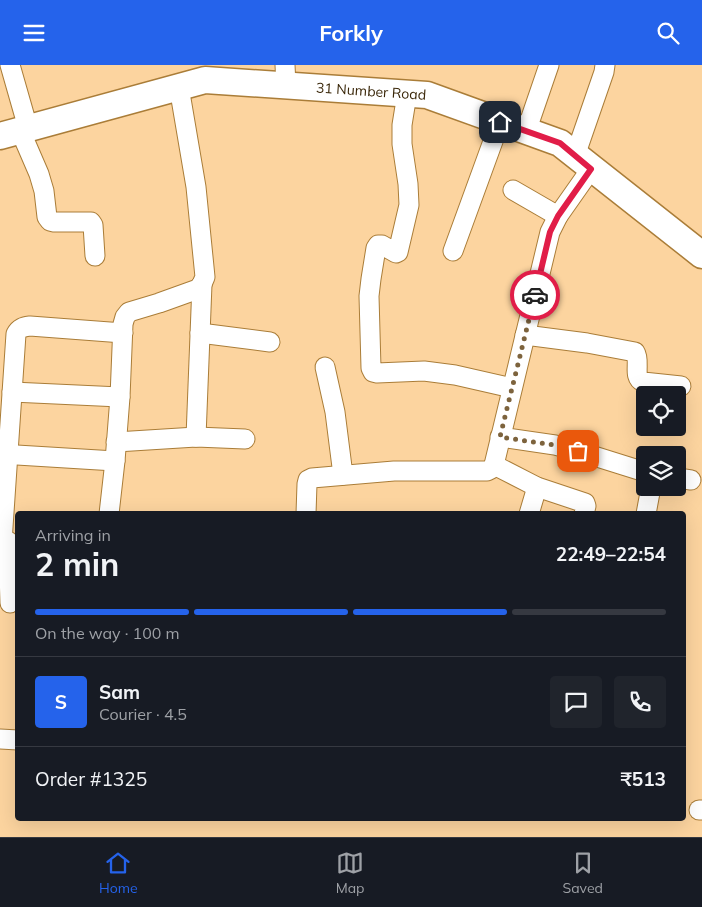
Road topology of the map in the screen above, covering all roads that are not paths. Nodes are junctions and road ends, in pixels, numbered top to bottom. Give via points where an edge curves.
1 (10, 65) edge
2 (549, 65) edge
3 (605, 65) edge
4 (286, 75) edge
5 (179, 87) junction
6 (407, 94) junction
7 (500, 122) junction
8 (16, 131) edge
9 (526, 131) junction
10 (583, 162) junction
11 (513, 190) dead end
12 (558, 216) junction
13 (453, 251) dead end
14 (702, 255) edge
15 (95, 256) dead end
16 (202, 284) junction
17 (123, 333) junction
18 (200, 333) junction
19 (525, 335) junction
20 (270, 342) dead end
21 (325, 367) dead end
22 (8, 384) edge
23 (681, 386) dead end
24 (512, 388) junction
25 (120, 397) junction
26 (196, 437) junction
27 (500, 437) junction
28 (245, 439) dead end
29 (116, 441) junction
30 (4, 455) edge
31 (115, 461) junction
32 (494, 465) junction
33 (636, 469) edge
34 (343, 475) junction
35 (3, 486) edge
36 (537, 487) junction
37 (649, 496) edge
38 (109, 511) edge
39 (306, 511) edge
40 (530, 511) edge
41 (585, 511) edge
42 (647, 511) edge
43 (7, 542) edge
44 (10, 603) dead end
45 (0, 739) edge
46 (15, 740) edge

1 - 8 street
2 - 9 street
3 - 10 street
4 - 5 main road, 31 Number Road via 205,80
4 - 6 main road, 31 Number Road
5 - 8 main road, 31 Number Road
5 - 16 street via 196,187 205,277
6 - 7 main road, 31 Number Road via 427,95
6 - 24 street via 402,144 410,205 398,251 396,253 382,245 376,248 369,297 371,368 377,373 424,371 455,375
7 - 9 main road, 31 Number Road
7 - 13 street
8 - 15 street via 39,174 47,217 54,222 91,222
9 - 10 main road, 31 Number Road via 560,143
10 - 12 street
10 - 14 main road, 31 Number Road
11 - 12 street
12 - 19 street via 550,232
16 - 17 street via 198,289 129,312
16 - 18 street
17 - 22 street via 30,326 19,329
17 - 25 street
18 - 20 street
18 - 26 street
19 - 23 street via 635,352 639,380
19 - 24 street
21 - 34 street via 336,412
22 - 25 street
22 - 30 street
24 - 27 street
25 - 29 street
26 - 28 street
26 - 29 street
27 - 32 street
27 - 33 street via 562,447
29 - 31 street
30 - 31 street
30 - 35 street
31 - 38 street
32 - 34 street via 487,471 394,471
32 - 36 street
34 - 39 street via 308,480
35 - 43 street
36 - 40 street
36 - 41 street via 585,503
37 - 42 street
43 - 44 street
45 - 46 street

